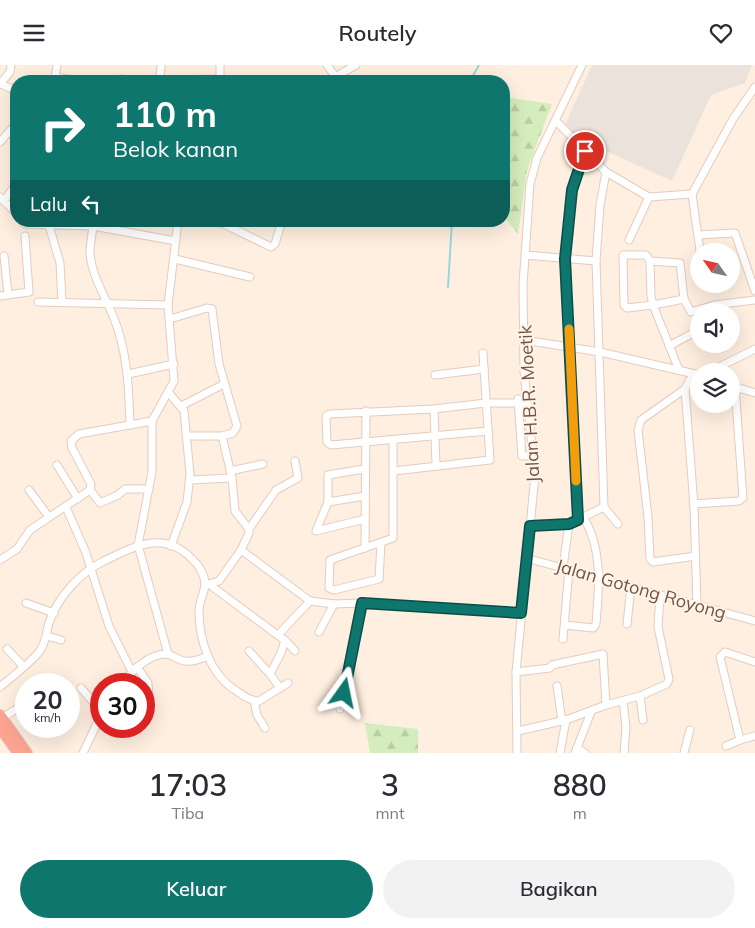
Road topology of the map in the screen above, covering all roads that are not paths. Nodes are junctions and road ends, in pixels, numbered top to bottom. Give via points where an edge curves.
1 (11, 65) edge
2 (356, 65) edge
3 (582, 65) edge
4 (342, 75) edge
5 (0, 84) edge
6 (755, 87) edge
7 (556, 121) junction
8 (10, 131) edge
9 (0, 142) edge
10 (585, 151) junction
11 (606, 172) junction
12 (692, 194) junction
13 (649, 197) junction
14 (49, 227) edge
15 (93, 227) edge
16 (99, 227) edge
17 (116, 227) edge
18 (177, 227) edge
19 (236, 227) edge
20 (280, 227) edge
21 (116, 230) junction
22 (699, 235) junction
23 (25, 236) dead end
24 (629, 240) dead end
25 (176, 241) junction
26 (700, 243) edge
27 (525, 255) junction
28 (4, 257) dead end
29 (175, 259) junction
30 (565, 259) junction
31 (596, 261) junction
32 (650, 261) junction
33 (250, 277) dead end
34 (755, 291) edge
35 (8, 294) junction
36 (0, 295) edge
37 (684, 299) junction
38 (755, 300) edge
39 (38, 302) dead end
40 (62, 302) junction
41 (107, 303) junction
42 (168, 305) junction
43 (653, 305) junction
44 (170, 319) junction
45 (690, 335) edge
46 (524, 340) junction
47 (669, 346) junction
48 (570, 348) junction
49 (755, 349) edge
50 (600, 352) junction
51 (483, 353) dead end
52 (727, 363) edge
53 (174, 364) junction
54 (484, 369) junction
55 (678, 370) junction
56 (690, 373) edge
57 (128, 374) junction
58 (435, 375) dead end
59 (690, 382) edge
60 (224, 384) junction
61 (684, 389) junction
62 (740, 389) edge
63 (170, 393) junction
64 (755, 393) edge
65 (527, 401) junction
66 (516, 402) junction
67 (486, 403) junction
68 (181, 406) junction
69 (434, 409) junction
70 (366, 411) junction
71 (735, 413) edge
72 (152, 421) junction
73 (130, 425) junction
74 (488, 431) junction
75 (186, 435) junction
76 (435, 435) junction
77 (222, 436) junction
78 (393, 441) junction
79 (364, 442) junction
80 (534, 455) junction
81 (295, 461) dead end
82 (57, 465) dead end
83 (263, 465) dead end
84 (436, 465) junction
85 (364, 469) junction
86 (394, 471) junction
87 (231, 474) junction
88 (190, 480) junction
89 (149, 489) junction
90 (29, 490) dead end
91 (90, 490) junction
92 (365, 496) junction
93 (78, 499) junction
94 (328, 502) junction
95 (693, 503) junction
96 (66, 507) junction
97 (604, 507) junction
98 (49, 517) junction
99 (365, 519) junction
100 (581, 519) junction
101 (569, 524) junction
102 (618, 524) dead end
103 (530, 526) junction
104 (249, 529) junction
105 (380, 543) junction
106 (138, 545) junction
107 (172, 545) junction
108 (365, 548) junction
109 (241, 550) junction
110 (696, 556) junction
111 (526, 558) junction
112 (0, 559) edge
113 (91, 568) junction
114 (566, 568) junction
115 (599, 577) junction
116 (207, 585) junction
117 (630, 586) junction
118 (660, 595) junction
119 (310, 601) junction
120 (26, 603) dead end
121 (362, 603) junction
122 (334, 604) junction
123 (697, 605) junction
124 (54, 613) junction
125 (521, 613) junction
126 (755, 621) edge
127 (627, 624) dead end
128 (565, 625) junction
129 (319, 632) dead end
130 (278, 635) junction
131 (47, 636) junction
132 (563, 639) dead end
133 (61, 640) dead end
134 (285, 640) junction
135 (7, 649) dead end
136 (249, 651) dead end
137 (295, 651) dead end
138 (168, 654) junction
139 (208, 656) junction
140 (755, 662) edge
141 (23, 666) junction
142 (134, 670) junction
143 (516, 672) junction
144 (131, 673) edge
145 (137, 673) edge
146 (270, 674) junction
147 (288, 683) dead end
148 (557, 686) dead end
149 (0, 687) edge
150 (81, 688) dead end
151 (280, 688) junction
152 (640, 696) junction
153 (90, 698) edge
154 (254, 701) junction
155 (623, 701) junction
156 (606, 705) junction
157 (340, 709) dead end
158 (15, 710) edge
159 (590, 712) junction
160 (1, 720) edge
161 (643, 720) dead end
162 (564, 721) junction
163 (265, 728) dead end
164 (690, 730) dead end
165 (518, 731) junction
166 (755, 736) edge
167 (90, 738) edge
168 (740, 740) junction
169 (726, 746) dead end
170 (576, 750) edge
171 (18, 753) edge
172 (27, 753) edge
173 (83, 753) edge
174 (517, 753) edge
175 (560, 753) edge
176 (585, 753) edge
177 (624, 753) edge
178 (684, 753) edge

1 - 5 street via 10,72
2 - 4 street
3 - 7 street, Jalan H.B.R. Moetik
6 - 12 street via 733,119
7 - 10 street
7 - 27 street, Jalan H.B.R. Moetik via 531,176
8 - 9 street
10 - 11 street
10 - 30 street via 572,190
11 - 13 street
11 - 31 street
12 - 13 street
12 - 22 street
13 - 24 street
14 - 40 street via 60,263
15 - 41 street via 91,259
16 - 21 street
17 - 21 street
18 - 25 street
19 - 20 street via 271,247
21 - 25 street
22 - 26 street
22 - 34 street via 735,233
23 - 35 street via 29,292
25 - 29 street
27 - 30 street
27 - 46 street, Jalan H.B.R. Moetik
28 - 35 street
29 - 33 street
29 - 42 street
30 - 31 street
30 - 48 street
31 - 50 street
32 - 37 street via 680,263
32 - 43 street
32 - 43 street via 646,255 622,256 624,304 627,307
35 - 36 street
37 - 38 street via 691,312 714,305
37 - 43 street
39 - 40 street
40 - 41 street
41 - 42 street
41 - 57 street via 119,333
42 - 44 street
43 - 47 street
44 - 53 street
44 - 60 street via 212,309
45 - 47 street
46 - 48 street
46 - 65 street, Jalan H.B.R. Moetik
47 - 55 street
48 - 50 street
48 - 100 street
49 - 52 street
50 - 55 street
50 - 97 street
51 - 54 street
53 - 57 street
53 - 63 street
54 - 58 street
54 - 67 street
55 - 56 street
57 - 73 street
59 - 61 street
60 - 68 street
60 - 77 street via 237,426 233,433
61 - 95 street
61 - 110 street via 643,418 638,430 651,561
62 - 64 street
63 - 68 street
63 - 72 street
65 - 66 street
65 - 80 street, Jalan H.B.R. Moetik
66 - 67 street
66 - 80 street via 522,456
67 - 69 street
67 - 74 street
68 - 75 street
69 - 70 street
69 - 76 street
70 - 79 street
70 - 79 street via 326,416 329,445
71 - 95 street via 743,498 739,501
72 - 73 street
72 - 89 street
73 - 91 street via 79,434 72,439 72,448 91,484
74 - 76 street
74 - 84 street via 489,461
75 - 77 street
75 - 88 street
76 - 78 street
76 - 84 street
77 - 87 street
78 - 79 street
78 - 86 street
79 - 85 street
80 - 103 street, Jalan H.B.R. Moetik via 535,484
81 - 104 street via 298,478 276,490
82 - 93 street
83 - 87 street
84 - 86 street
85 - 92 street
85 - 94 street via 328,474
86 - 105 street via 393,537
87 - 88 street
87 - 104 street via 235,511
88 - 107 street via 185,509
89 - 91 street via 125,489 100,503
89 - 106 street
90 - 98 street
91 - 93 street
92 - 94 street
92 - 99 street
93 - 96 street
94 - 99 street via 317,532
95 - 110 street
96 - 98 street
96 - 113 street
97 - 100 street
97 - 102 street
98 - 112 street via 28,532 17,549
99 - 108 street
100 - 101 street
100 - 115 street via 596,549
101 - 103 street
101 - 114 street
103 - 111 street, Jalan H.B.R. Moetik
104 - 109 street
105 - 108 street
105 - 108 street via 379,579 331,589 330,560
106 - 107 street via 152,542
106 - 113 street
106 - 138 street
107 - 116 street via 195,561
109 - 116 street via 218,581
109 - 119 street
110 - 123 street
111 - 114 street, Jalan Gotong Royong
111 - 125 street, Jalan H.B.R. Moetik
113 - 124 street via 68,589
113 - 142 street via 109,625
114 - 115 street, Jalan Gotong Royong
114 - 128 street
115 - 117 street, Jalan Gotong Royong
115 - 128 street via 595,627
116 - 130 street
116 - 139 street via 199,612
117 - 118 street, Jalan Gotong Royong
117 - 127 street
118 - 123 street, Jalan Gotong Royong
118 - 152 street via 658,627 669,682
119 - 122 street
119 - 130 street
120 - 124 street
121 - 122 street
121 - 125 street
121 - 157 street
122 - 129 street
123 - 126 street, Jalan Gotong Royong
124 - 131 street
125 - 143 street, Jalan H.B.R. Moetik
128 - 132 street
130 - 134 street
131 - 133 street
131 - 141 street via 40,651
134 - 137 street
134 - 146 street
135 - 141 street
136 - 146 street
138 - 139 street via 191,662
138 - 142 street via 153,657
139 - 154 street via 225,683
140 - 168 street via 725,652 720,657
141 - 149 street
142 - 144 street
142 - 145 street
143 - 156 street via 550,668 603,654
143 - 165 street, Jalan H.B.R. Moetik
146 - 151 street
147 - 151 street
148 - 162 street
150 - 153 street
151 - 154 street via 263,700
152 - 155 street
152 - 161 street
154 - 163 street via 256,715
155 - 156 street
155 - 177 street
156 - 159 street
158 - 160 street
159 - 162 street
159 - 170 street
160 - 171 highway
160 - 172 highway
162 - 165 street
162 - 175 street
164 - 178 street
165 - 174 street, Jalan H.B.R. Moetik
166 - 168 street
167 - 173 street
168 - 169 street
170 - 176 street

